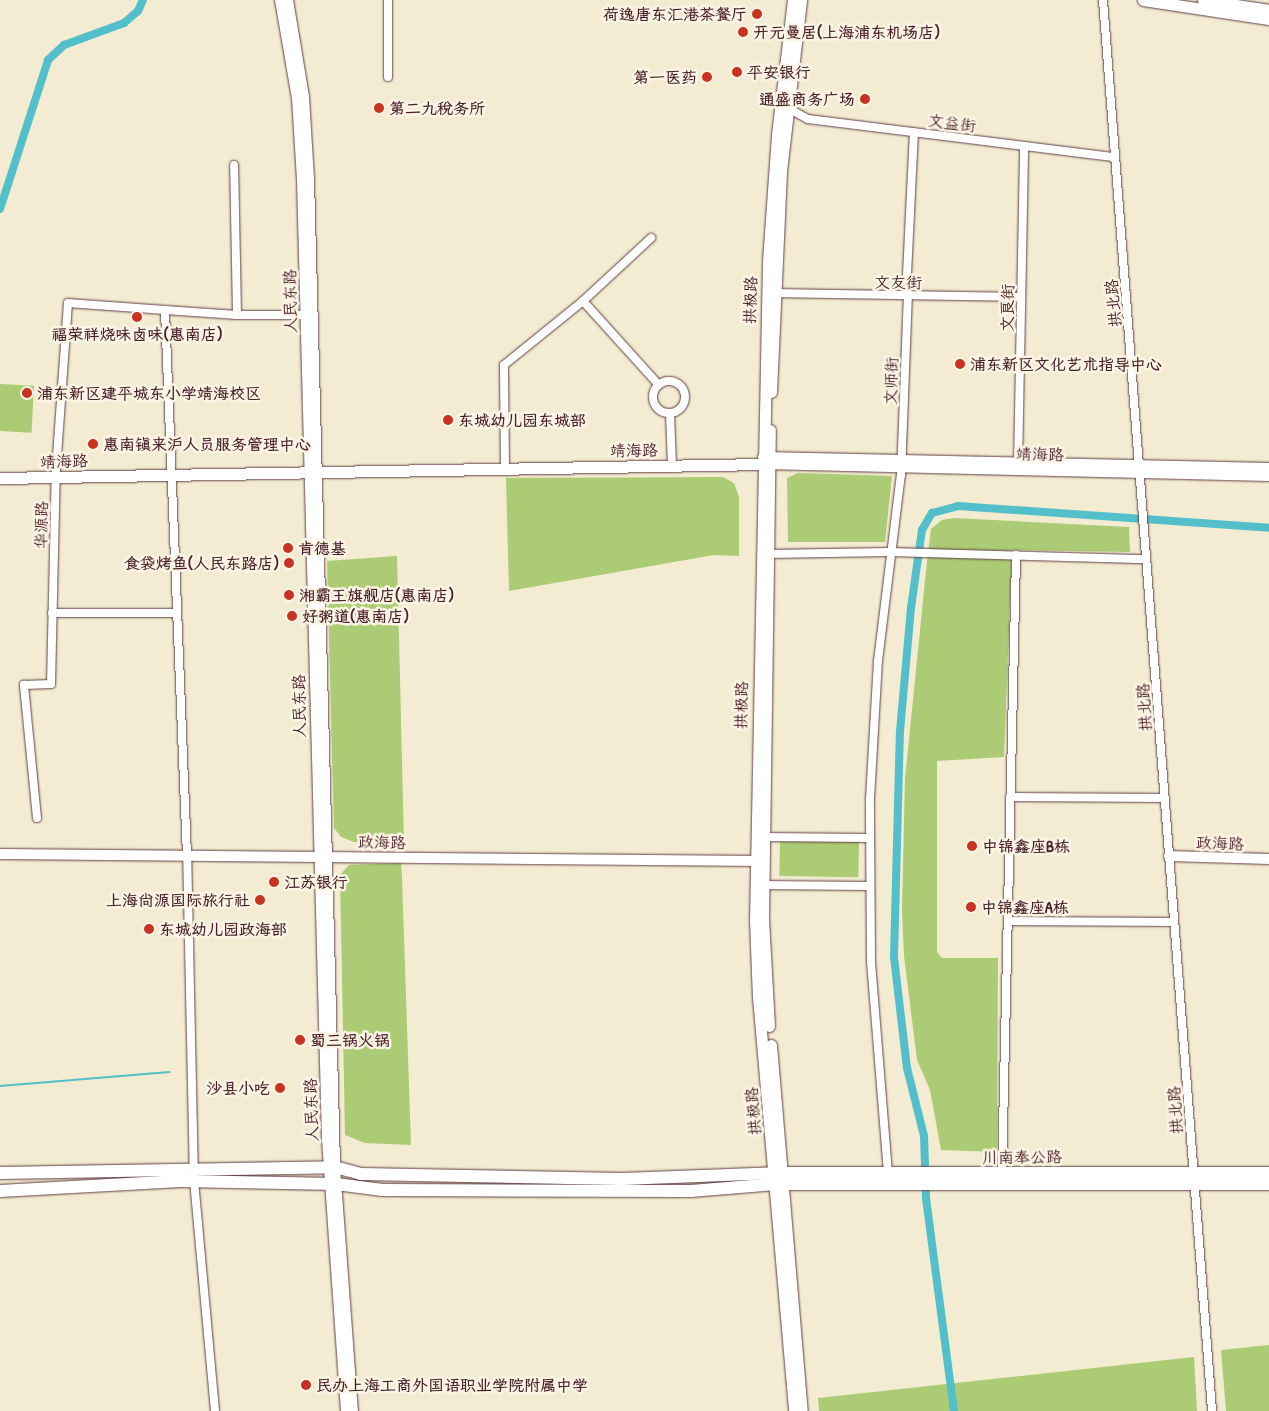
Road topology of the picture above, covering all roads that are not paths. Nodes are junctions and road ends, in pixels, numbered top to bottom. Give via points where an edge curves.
1 (280, 0) edge
2 (288, 0) edge
3 (388, 0) edge
4 (793, 0) edge
5 (801, 0) edge
6 (1104, 0) edge
7 (1143, 0) edge
8 (1203, 0) edge
9 (1269, 10) edge
10 (1269, 19) edge
11 (388, 77) dead end
12 (788, 108) junction
13 (914, 132) junction
14 (1024, 146) junction
15 (1116, 157) junction
16 (234, 165) dead end
17 (651, 238) dead end
18 (775, 293) junction
19 (907, 295) junction
20 (1021, 297) junction
21 (583, 301) junction
22 (165, 310) junction
23 (237, 314) junction
24 (306, 314) junction
25 (659, 385) junction
26 (670, 413) junction
27 (766, 461) junction
28 (671, 462) junction
29 (902, 464) junction
30 (505, 465) junction
31 (1018, 467) junction
32 (313, 468) junction
33 (1269, 468) edge
34 (1139, 469) junction
35 (171, 471) junction
36 (0, 472) edge
37 (56, 474) junction
38 (1269, 476) edge
39 (0, 478) edge
40 (890, 552) junction
41 (768, 554) junction
42 (1016, 555) junction
43 (1146, 559) junction
44 (52, 612) junction
45 (177, 613) junction
46 (1010, 797) junction
47 (1165, 798) junction
48 (37, 818) dead end
49 (759, 837) junction
50 (869, 838) junction
51 (0, 854) edge
52 (187, 856) junction
53 (1169, 856) junction
54 (322, 857) junction
55 (1269, 859) edge
56 (759, 861) junction
57 (759, 885) junction
58 (869, 886) junction
59 (1008, 921) junction
60 (1174, 922) junction
61 (332, 1167) junction
62 (194, 1168) junction
63 (0, 1173) edge
64 (888, 1173) junction
65 (1002, 1173) junction
66 (1269, 1173) edge
67 (779, 1179) junction
68 (912, 1179) junction
69 (942, 1179) junction
70 (1194, 1179) junction
71 (194, 1182) junction
72 (332, 1184) junction
73 (1269, 1184) edge
74 (0, 1191) edge
75 (1212, 1408) edge
76 (215, 1411) edge
77 (346, 1411) edge
78 (353, 1411) edge
79 (794, 1411) edge
80 (802, 1411) edge

1 - 24 street, 人民东路 via 299,125
2 - 32 street, 人民东路 via 306,124
3 - 11 street
4 - 27 main road, 拱极路 via 770,216
5 - 12 main road, 拱极路
6 - 15 street, 拱北路
7 - 10 main road
8 - 9 main road
12 - 13 street, 文益街 via 808,119
12 - 18 main road, 拱极路
13 - 14 street, 文益街
13 - 19 street, 文师街
14 - 15 street, 文益街
14 - 20 street, 文良街
15 - 34 street, 拱北路
16 - 23 street
17 - 21 street
18 - 19 street, 文友街
18 - 27 main road, 拱极路
19 - 20 street, 文友街
19 - 29 street, 文师街
20 - 31 street, 文良街
21 - 25 street
21 - 30 street via 504,365
22 - 23 street
22 - 35 street
22 - 37 street, 华源路 via 68,303
23 - 24 street
24 - 32 street, 人民东路
25 - 26 street via 654,396 655,405 662,412
25 - 26 street via 674,382 684,392 683,406
26 - 28 street
27 - 28 main road, 靖海路
27 - 29 street, 靖海路
27 - 41 main road, 拱极路
27 - 49 main road, 拱极路
28 - 30 main road, 靖海路
29 - 31 street, 靖海路
29 - 40 street, 文师街
30 - 32 main road, 靖海路
31 - 34 street, 靖海路
32 - 35 main road, 靖海路
32 - 54 street, 人民东路
33 - 34 street, 靖海路
34 - 38 street, 靖海路
34 - 43 street, 拱北路
35 - 37 main road, 靖海路
35 - 45 street
36 - 37 main road, 靖海路
37 - 39 main road, 靖海路
37 - 44 street, 华源路
40 - 41 street
40 - 42 street
40 - 50 street, 文师街 via 874,706
41 - 49 main road, 拱极路
42 - 43 street
42 - 46 street
43 - 47 street, 拱北路
44 - 45 street
44 - 48 street, 华源路 via 51,684 24,684
45 - 52 street
46 - 47 street
46 - 59 street
47 - 53 street, 拱北路
49 - 50 street
49 - 56 main road, 拱极路
50 - 58 street, 文师街
51 - 52 street, 政海路
52 - 54 street, 政海路
52 - 62 street
53 - 55 street, 政海路
53 - 60 street, 拱北路
54 - 56 street, 政海路
54 - 61 street, 人民东路
56 - 57 main road, 拱极路
57 - 58 street
57 - 67 main road, 拱极路
58 - 64 street, 文师街 via 874,1013
59 - 60 street
59 - 65 street
60 - 70 street, 拱北路
61 - 62 main road
61 - 67 main road via 361,1174
61 - 72 street, 人民东路
62 - 63 main road
62 - 71 street
64 - 67 main road, 川南奉公路
64 - 68 main road, 川南奉公路
65 - 69 main road, 川南奉公路
65 - 70 main road, 川南奉公路
66 - 70 main road, 川南奉公路
67 - 68 main road, 川南奉公路
67 - 72 main road via 691,1191 383,1190
67 - 79 main road, 拱极路
67 - 80 main road, 拱极路
68 - 69 main road, 川南奉公路
69 - 70 main road, 川南奉公路
70 - 73 main road, 川南奉公路
70 - 75 street, 拱北路
71 - 72 main road
71 - 74 main road
71 - 76 street
72 - 77 street, 人民东路
72 - 78 street, 人民东路

